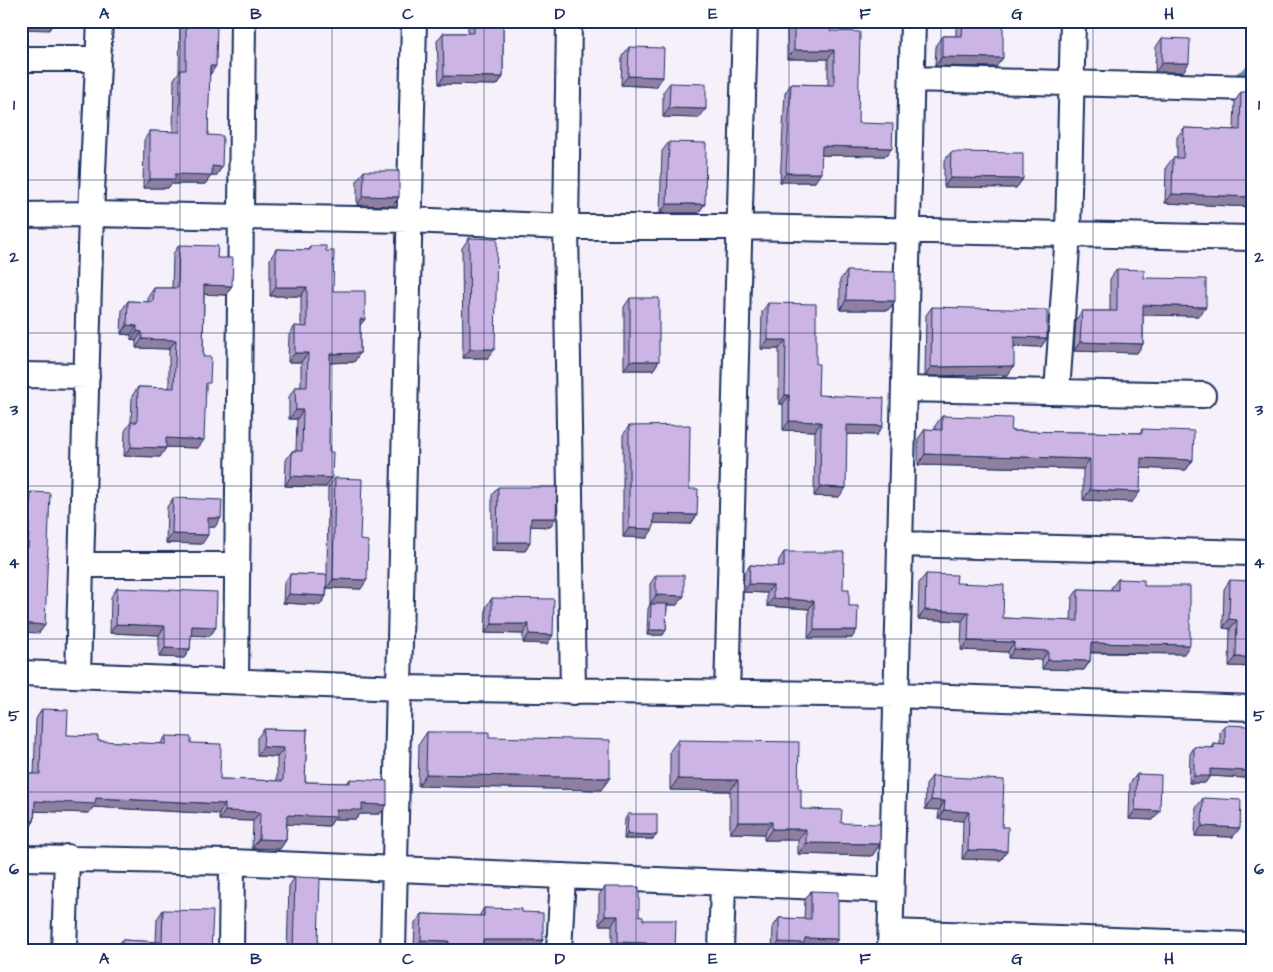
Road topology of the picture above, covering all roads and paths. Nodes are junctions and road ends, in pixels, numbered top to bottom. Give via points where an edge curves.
1 (100, 21) edge
2 (243, 21) edge
3 (414, 21) edge
4 (569, 21) edge
5 (745, 21) edge
6 (913, 21) edge
7 (1073, 21) edge
8 (21, 59) edge
9 (98, 59) junction
10 (912, 79) junction
11 (1072, 83) junction
12 (1252, 88) edge
13 (91, 214) junction
14 (21, 215) edge
15 (241, 217) junction
16 (410, 220) junction
17 (566, 227) junction
18 (740, 227) junction
19 (909, 230) junction
20 (1068, 233) junction
21 (1252, 238) edge
22 (21, 375) edge
23 (87, 376) junction
24 (904, 389) junction
25 (1057, 392) junction
26 (1203, 395) dead end
27 (899, 544) junction
28 (1252, 553) edge
29 (81, 565) junction
30 (237, 565) junction
31 (21, 673) edge
32 (78, 674) junction
33 (236, 680) junction
34 (400, 688) junction
35 (573, 692) junction
36 (727, 694) junction
37 (896, 695) junction
38 (1252, 708) edge
39 (67, 857) junction
40 (21, 858) edge
41 (232, 862) junction
42 (395, 869) junction
43 (563, 876) junction
44 (723, 883) junction
45 (891, 890) junction
46 (890, 942) edge
47 (1252, 945) edge
48 (64, 951) edge
49 (231, 951) edge
50 (393, 951) edge
51 (559, 951) edge
52 (721, 951) edge

1 - 9 street
2 - 15 street
3 - 16 street
4 - 17 street
5 - 18 street
6 - 10 street
7 - 11 street
8 - 9 street
9 - 13 street
10 - 11 street
10 - 19 street
11 - 12 street
11 - 20 street
13 - 14 street
13 - 15 street
13 - 23 street
15 - 16 street
15 - 30 street
16 - 17 street
16 - 34 street
17 - 18 street
17 - 35 street
18 - 19 street
18 - 36 street
19 - 20 street
19 - 24 street
20 - 21 street
20 - 25 street
22 - 23 street
23 - 29 street
24 - 25 street
24 - 27 street
25 - 26 street
27 - 28 street
27 - 37 street
29 - 30 street
29 - 32 street
30 - 33 street
31 - 32 street
32 - 33 street
33 - 34 street
34 - 35 street
34 - 42 street
35 - 36 street
36 - 37 street
37 - 38 street
37 - 45 street
39 - 40 street
39 - 41 street
39 - 48 street
41 - 42 street
41 - 49 street
42 - 43 street
42 - 50 street
43 - 44 street
43 - 51 street
44 - 45 street
44 - 52 street
45 - 46 street
46 - 47 street

